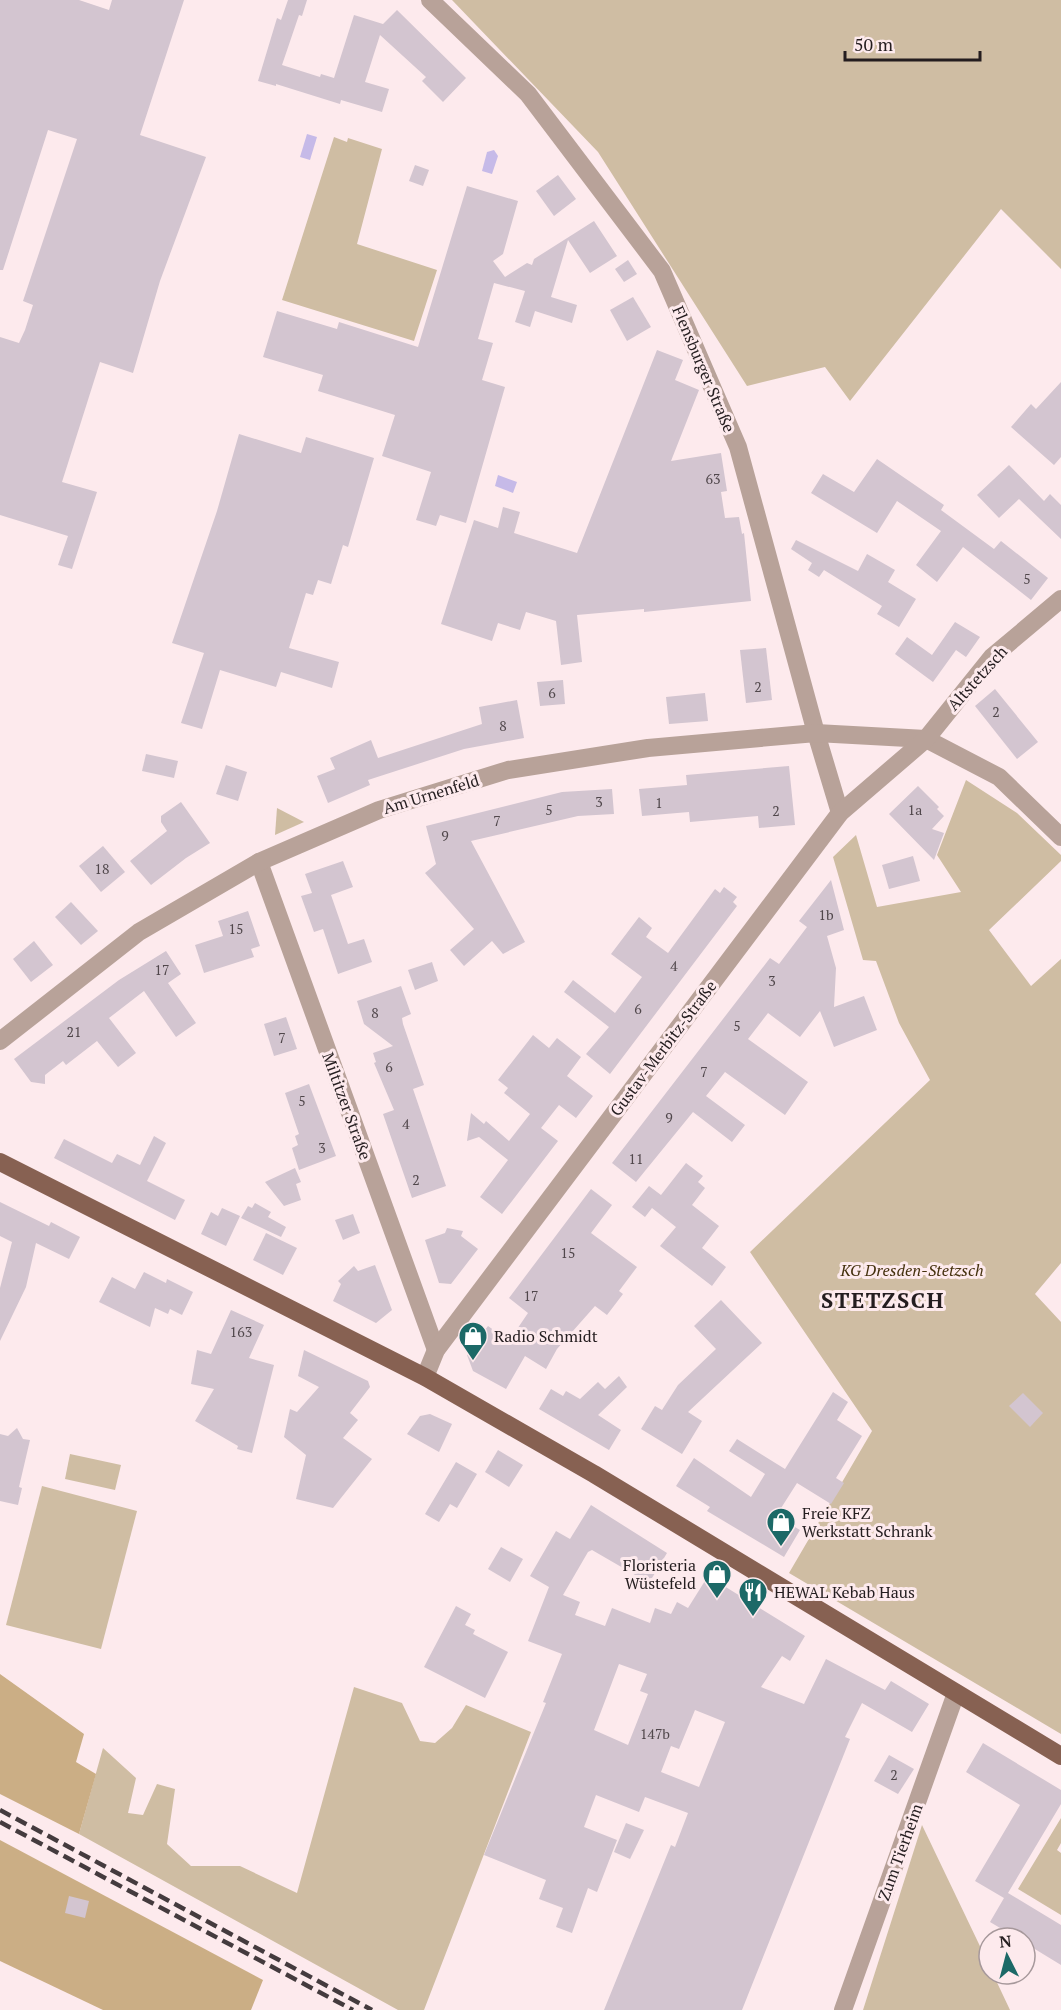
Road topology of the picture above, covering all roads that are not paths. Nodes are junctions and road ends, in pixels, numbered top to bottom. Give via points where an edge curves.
1 (430, 0) edge
2 (1061, 599) edge
3 (816, 733) junction
4 (926, 739) junction
5 (840, 813) junction
6 (1061, 837) edge
7 (259, 862) junction
8 (0, 1041) edge
9 (0, 1162) edge
10 (436, 1350) junction
11 (425, 1377) junction
12 (956, 1693) junction
13 (1061, 1756) edge
14 (843, 2010) edge

1 - 3 street, Flensburger Straße via 528,94 662,271 738,447
2 - 4 street, Altstetzsch via 992,657
3 - 4 street, Am Urnenfeld
3 - 5 street, Flensburger Straße
3 - 7 street, Am Urnenfeld via 648,748 508,770 379,810
4 - 5 street, Gustav-Merbitz-Straße
4 - 6 street via 999,777
5 - 10 street, Gustav-Merbitz-Straße
7 - 8 street, Am Urnenfeld via 139,932
7 - 10 street, Miltitzer Straße
9 - 11 main road
10 - 11 street, Gustav-Merbitz-Straße
11 - 12 main road via 594,1474
12 - 13 main road
12 - 14 street, Zum Tierheim

